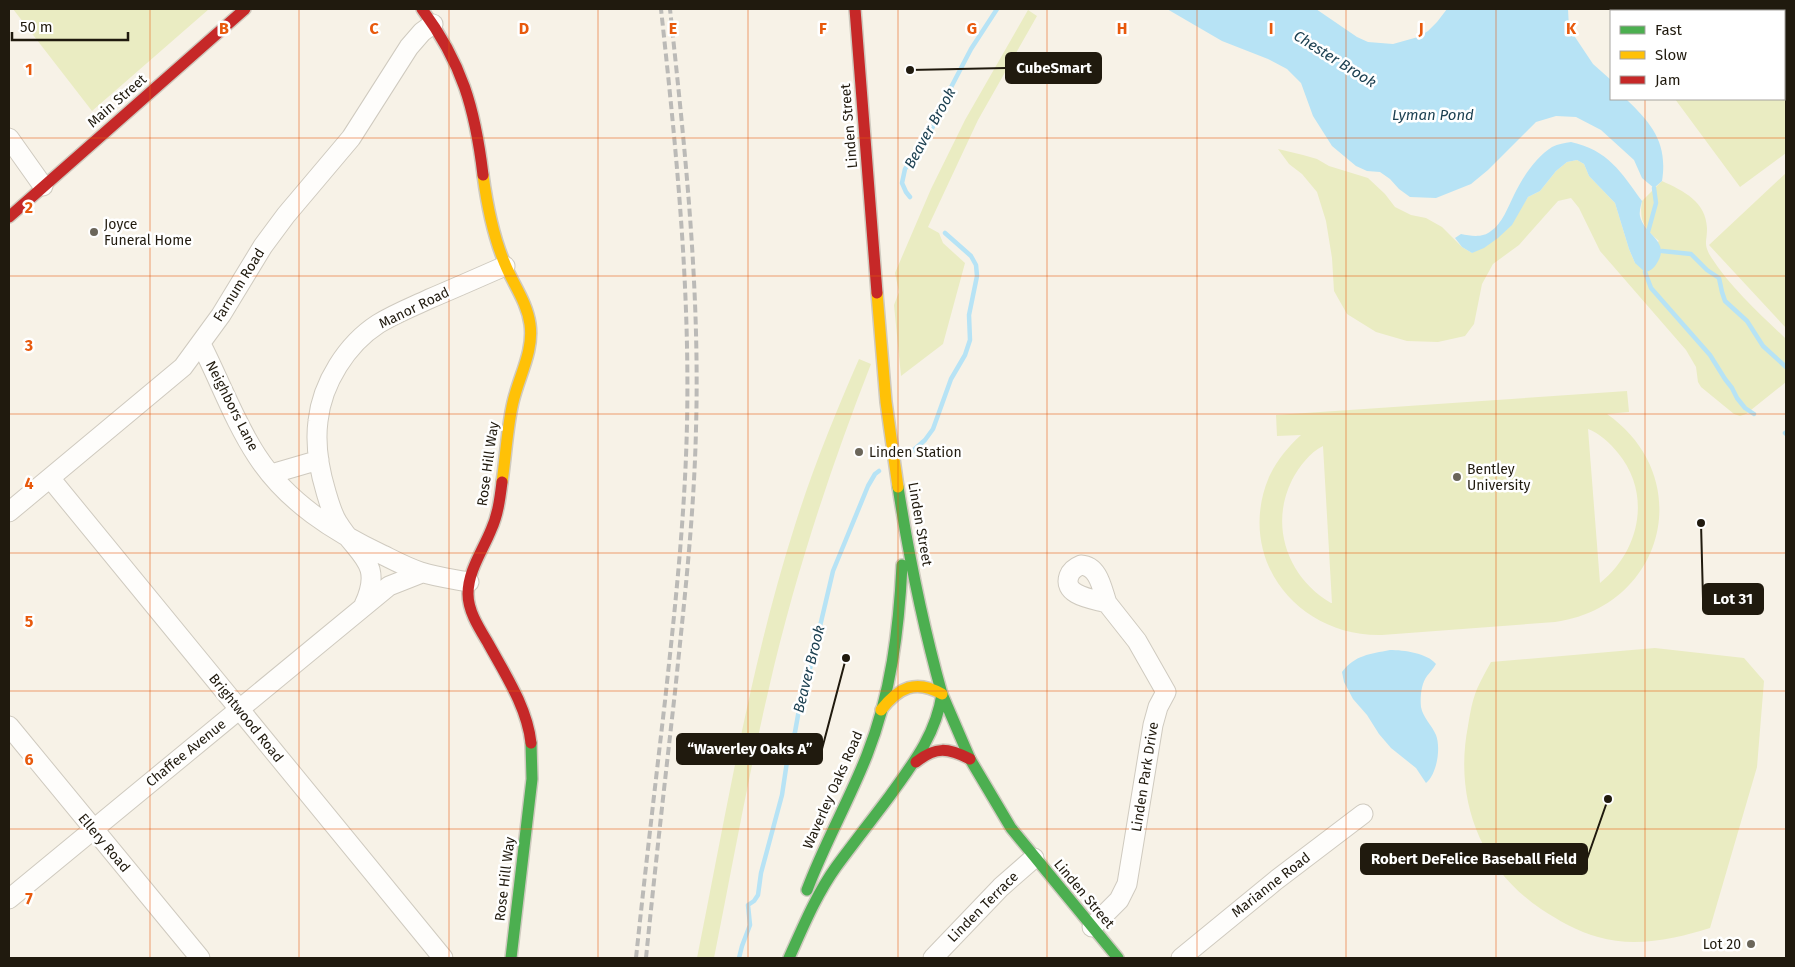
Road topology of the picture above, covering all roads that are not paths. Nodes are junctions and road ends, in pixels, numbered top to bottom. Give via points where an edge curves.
1 (245, 9) edge
2 (422, 9) edge
3 (855, 9) edge
4 (433, 24) junction
5 (9, 138) edge
6 (43, 186) junction
7 (9, 217) edge
8 (506, 266) junction
9 (201, 344) junction
10 (319, 460) junction
11 (271, 474) junction
12 (50, 478) junction
13 (9, 512) edge
14 (903, 516) junction
15 (349, 539) junction
16 (422, 573) junction
17 (469, 582) junction
18 (1107, 603) dead end
19 (363, 607) junction
20 (942, 694) junction
21 (240, 710) junction
22 (881, 710) junction
23 (9, 726) edge
24 (970, 758) junction
25 (916, 762) junction
26 (1363, 814) dead end
27 (93, 830) junction
28 (1034, 858) junction
29 (9, 899) edge
30 (1092, 927) junction
31 (790, 956) edge
32 (200, 958) edge
33 (443, 958) edge
34 (511, 958) edge
35 (933, 958) edge
36 (1118, 958) edge
37 (1181, 958) edge

1 - 6 main road, Main Street
2 - 4 main road, Rose Hill Way
3 - 14 main road, Linden Street via 886,402
4 - 8 main road, Rose Hill Way via 454,60 472,107 487,202
4 - 9 street, Farnum Road via 413,42 351,138 263,246
5 - 6 street
6 - 7 main road, Main Street
8 - 10 street, Manor Road via 399,313 378,324 356,342 333,375 325,394 318,419
8 - 17 main road, Rose Hill Way via 527,310 530,344 512,403 499,506
9 - 11 street, Neighbors Lane via 240,429
9 - 12 street, Farnum Road via 162,386
10 - 11 street
10 - 15 street, Manor Road via 330,504
11 - 15 street, Neighbors Lane via 298,503
12 - 13 street, Farnum Road
12 - 21 street, Brightwood Road
14 - 20 main road, Linden Street via 927,641
14 - 22 main road, Waverley Oaks Road via 894,652
15 - 16 street, Neighbors Lane
15 - 19 street via 365,558 372,576 371,590
16 - 17 street, Neighbors Lane
16 - 19 street, Chaffee Avenue via 389,586
17 - 34 main road, Rose Hill Way via 470,606 528,724 532,752 532,779
18 - 30 street, Linden Park Drive via 1137,641 1166,692 1152,726 1127,884 1116,905
19 - 21 street, Chaffee Avenue
20 - 22 main road via 924,686 908,688 894,694
20 - 24 main road, Linden Street
20 - 25 main road, Waverley Oaks Road via 930,736
21 - 27 street, Chaffee Avenue
21 - 33 street, Brightwood Road
22 - 31 main road, Waverley Oaks Road via 863,764 813,872
23 - 27 street, Ellery Road
24 - 25 main road via 954,751 939,750 929,752
24 - 28 main road, Linden Street via 1006,821
25 - 31 main road, Waverley Oaks Road via 835,869 809,913
26 - 37 street, Marianne Road
27 - 29 street, Chaffee Avenue
27 - 32 street, Ellery Road
28 - 30 main road, Linden Street
28 - 35 street, Linden Terrace via 1001,887
30 - 36 main road, Linden Street

